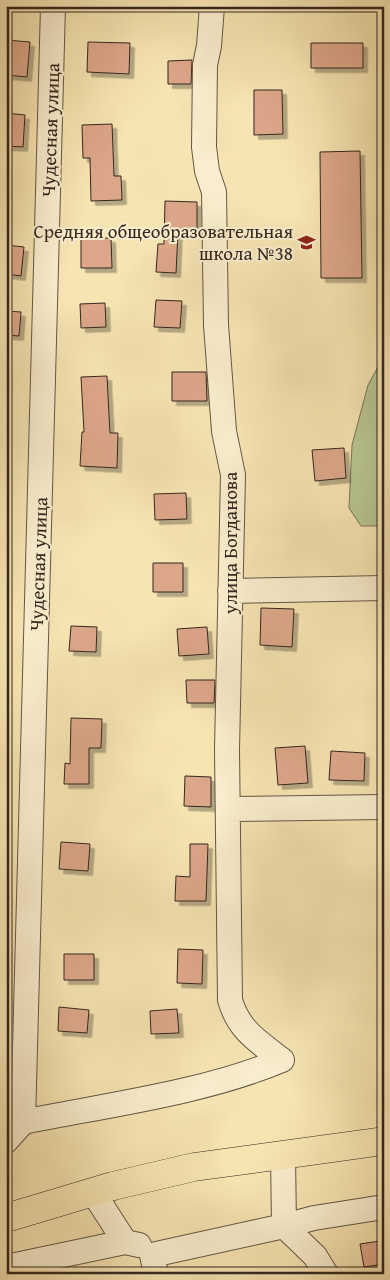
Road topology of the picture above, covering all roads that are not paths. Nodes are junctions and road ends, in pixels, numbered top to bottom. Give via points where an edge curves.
1 (53, 6) edge
2 (212, 6) edge
3 (384, 588) edge
4 (230, 591) junction
5 (384, 807) edge
6 (228, 809) junction
7 (23, 1122) junction
8 (6, 1140) edge
9 (384, 1141) edge
10 (283, 1154) junction
11 (94, 1192) junction
12 (384, 1207) edge
13 (6, 1218) edge
14 (284, 1226) junction
15 (126, 1242) junction
16 (154, 1265) edge
17 (6, 1267) edge
18 (326, 1274) edge

1 - 7 street, Чудесная улица
2 - 4 street, улица Богданова via 205,65 204,147 214,192 216,325 224,431 232,475
3 - 4 street
4 - 6 street, улица Богданова
5 - 6 street
6 - 7 street, улица Богданова via 230,1000 242,1028 282,1060 217,1082
7 - 8 street
9 - 10 main road
10 - 11 main road via 194,1167
10 - 14 street
11 - 13 main road
11 - 15 street
12 - 14 street
14 - 16 street
14 - 18 street via 315,1256
15 - 16 street via 141,1245
15 - 17 street

